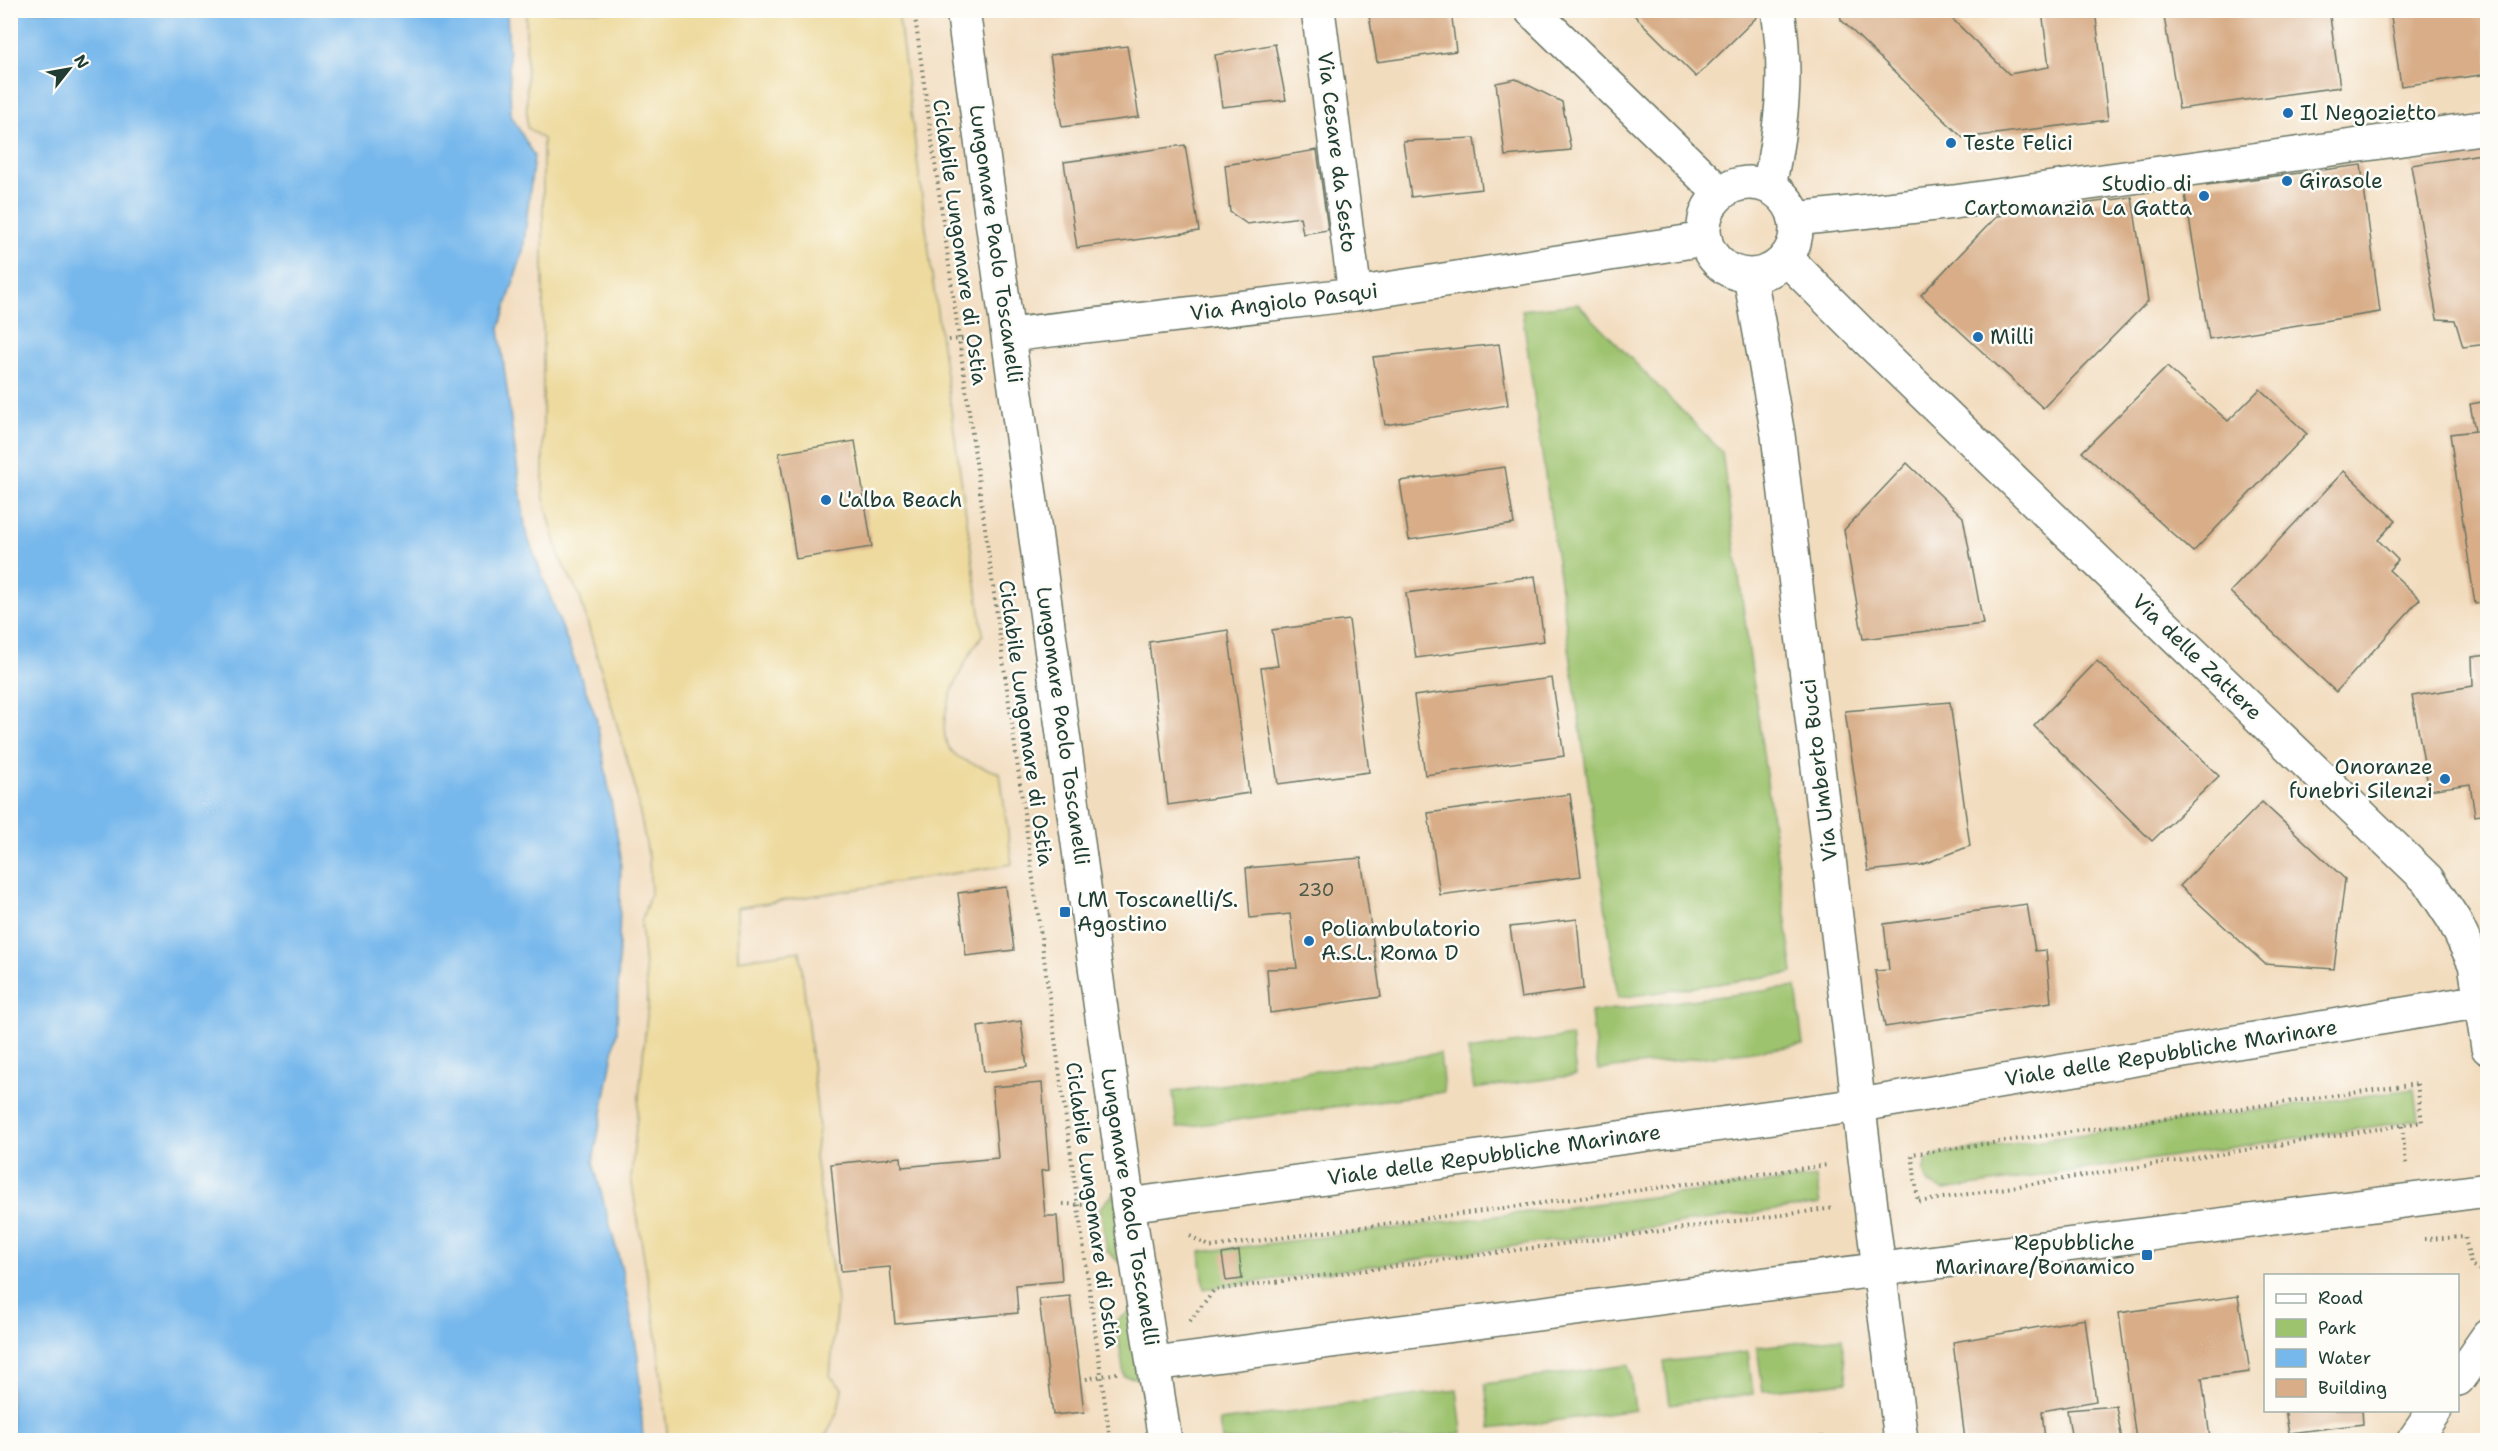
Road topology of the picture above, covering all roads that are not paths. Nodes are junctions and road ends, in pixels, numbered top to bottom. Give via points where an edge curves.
1 (963, 10) edge
2 (1318, 10) edge
3 (1531, 10) edge
4 (1780, 21) edge
5 (2487, 127) edge
6 (1769, 187) junction
7 (1720, 193) junction
8 (1795, 219) junction
9 (1705, 239) junction
10 (1786, 258) junction
11 (1750, 276) junction
12 (1356, 294) junction
13 (1009, 335) junction
14 (2485, 1001) edge
15 (2487, 1048) edge
16 (1860, 1105) junction
17 (2487, 1190) edge
18 (1128, 1205) junction
19 (1880, 1269) junction
20 (2487, 1336) edge
21 (1154, 1364) junction
22 (2459, 1376) edge
23 (2434, 1412) edge
24 (1165, 1440) edge
25 (1901, 1440) edge
26 (2414, 1440) edge

1 - 13 street, Lungomare Paolo Toscanelli
2 - 12 street, Via Cesare da Sesto
3 - 7 street
4 - 6 street via 1783,113
5 - 8 street via 1954,202
6 - 7 street via 1739,183
6 - 8 street via 1786,200
7 - 9 street via 1704,219
8 - 10 street via 1795,240
9 - 11 street via 1721,266
9 - 12 street, Via Angiolo Pasqui
10 - 11 street via 1770,271
10 - 14 street, Via delle Zattere via 2427,879 2471,951
11 - 16 street, Via Umberto Bucci via 1778,435
12 - 13 street, Via Angiolo Pasqui
13 - 18 street, Lungomare Paolo Toscanelli
14 - 15 street
14 - 16 street, Viale delle Repubbliche Marinare
16 - 18 street, Viale delle Repubbliche Marinare
16 - 19 street
17 - 19 street
18 - 21 street, Lungomare Paolo Toscanelli
19 - 21 street
19 - 25 street
20 - 22 street
21 - 24 street, Lungomare Paolo Toscanelli
23 - 26 street

